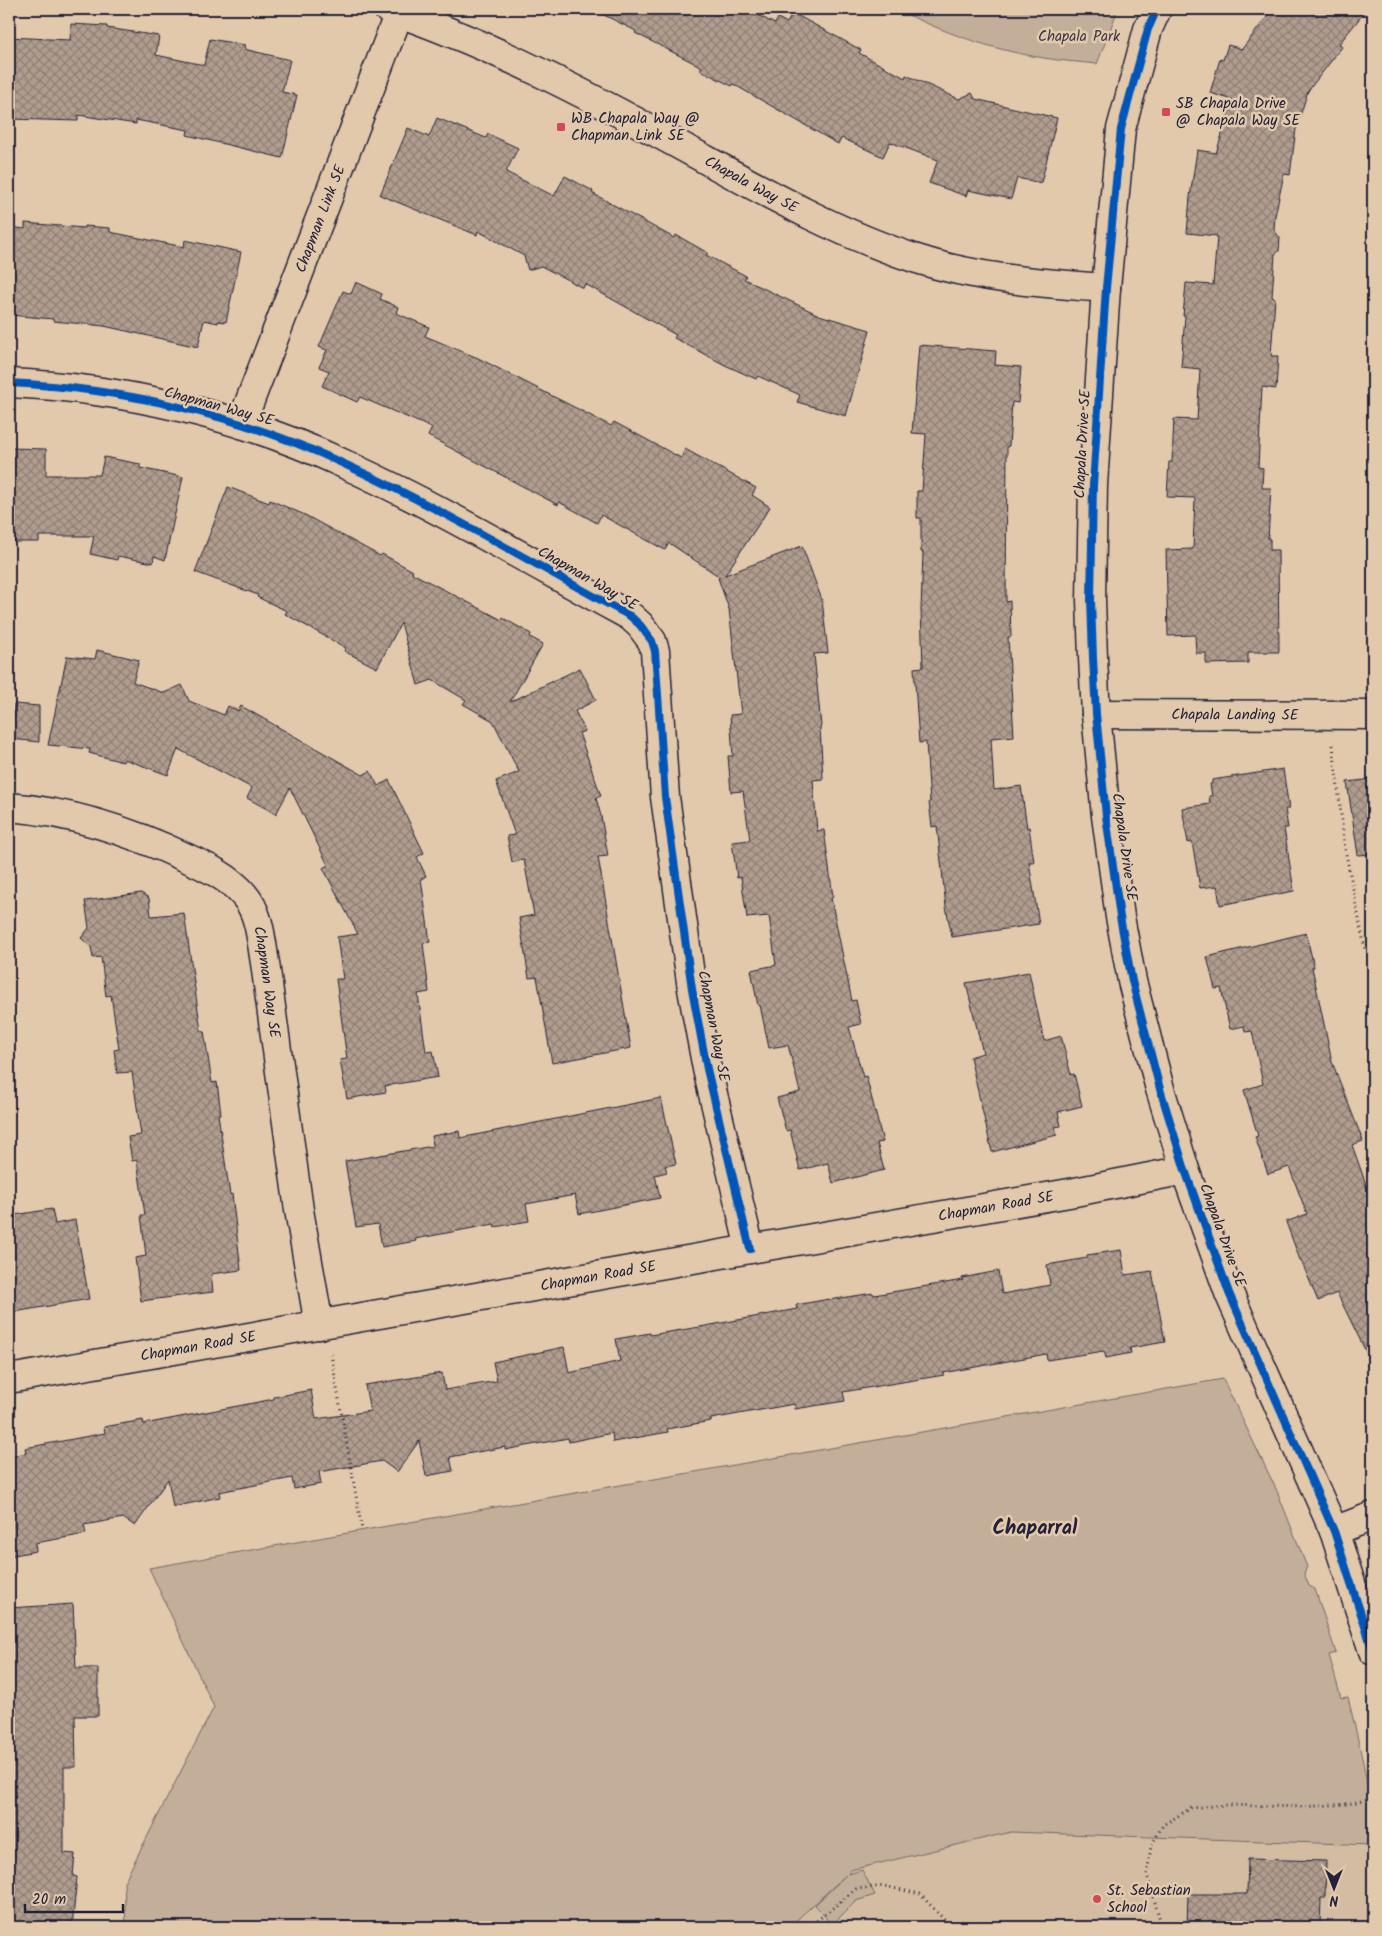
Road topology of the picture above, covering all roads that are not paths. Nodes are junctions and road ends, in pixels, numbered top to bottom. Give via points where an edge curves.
1 (1157, 9) edge
2 (394, 11) edge
3 (1106, 288) junction
4 (9, 383) edge
5 (241, 424) junction
6 (1096, 714) junction
7 (1373, 715) edge
8 (9, 806) edge
9 (1184, 1170) junction
10 (750, 1249) junction
11 (319, 1325) junction
12 (9, 1379) edge
13 (1373, 1516) edge
14 (1334, 1531) junction
15 (1373, 1651) edge

1 - 3 street, Chapala Drive SE via 1148,29 1121,130
2 - 3 street, Chapala Way SE via 562,82 793,207 850,234 917,259 966,272 1016,281
2 - 5 street, Chapman Link SE
3 - 6 street, Chapala Drive SE via 1093,494 1091,600
4 - 5 street, Chapman Way SE via 133,398
5 - 10 street, Chapman Way SE via 318,452 388,484 630,616 652,641 657,664 665,797 692,989 707,1069
6 - 7 street, Chapala Landing SE
6 - 9 street, Chapala Drive SE via 1106,816 1132,981
8 - 11 street, Chapman Way SE via 75,816 153,842 220,875 235,886 252,906 265,963 299,1210
9 - 10 street, Chapman Road SE
9 - 14 street, Chapala Drive SE via 1229,1293
10 - 11 street, Chapman Road SE
11 - 12 street, Chapman Road SE
13 - 14 street
14 - 15 street, Chapala Drive SE

